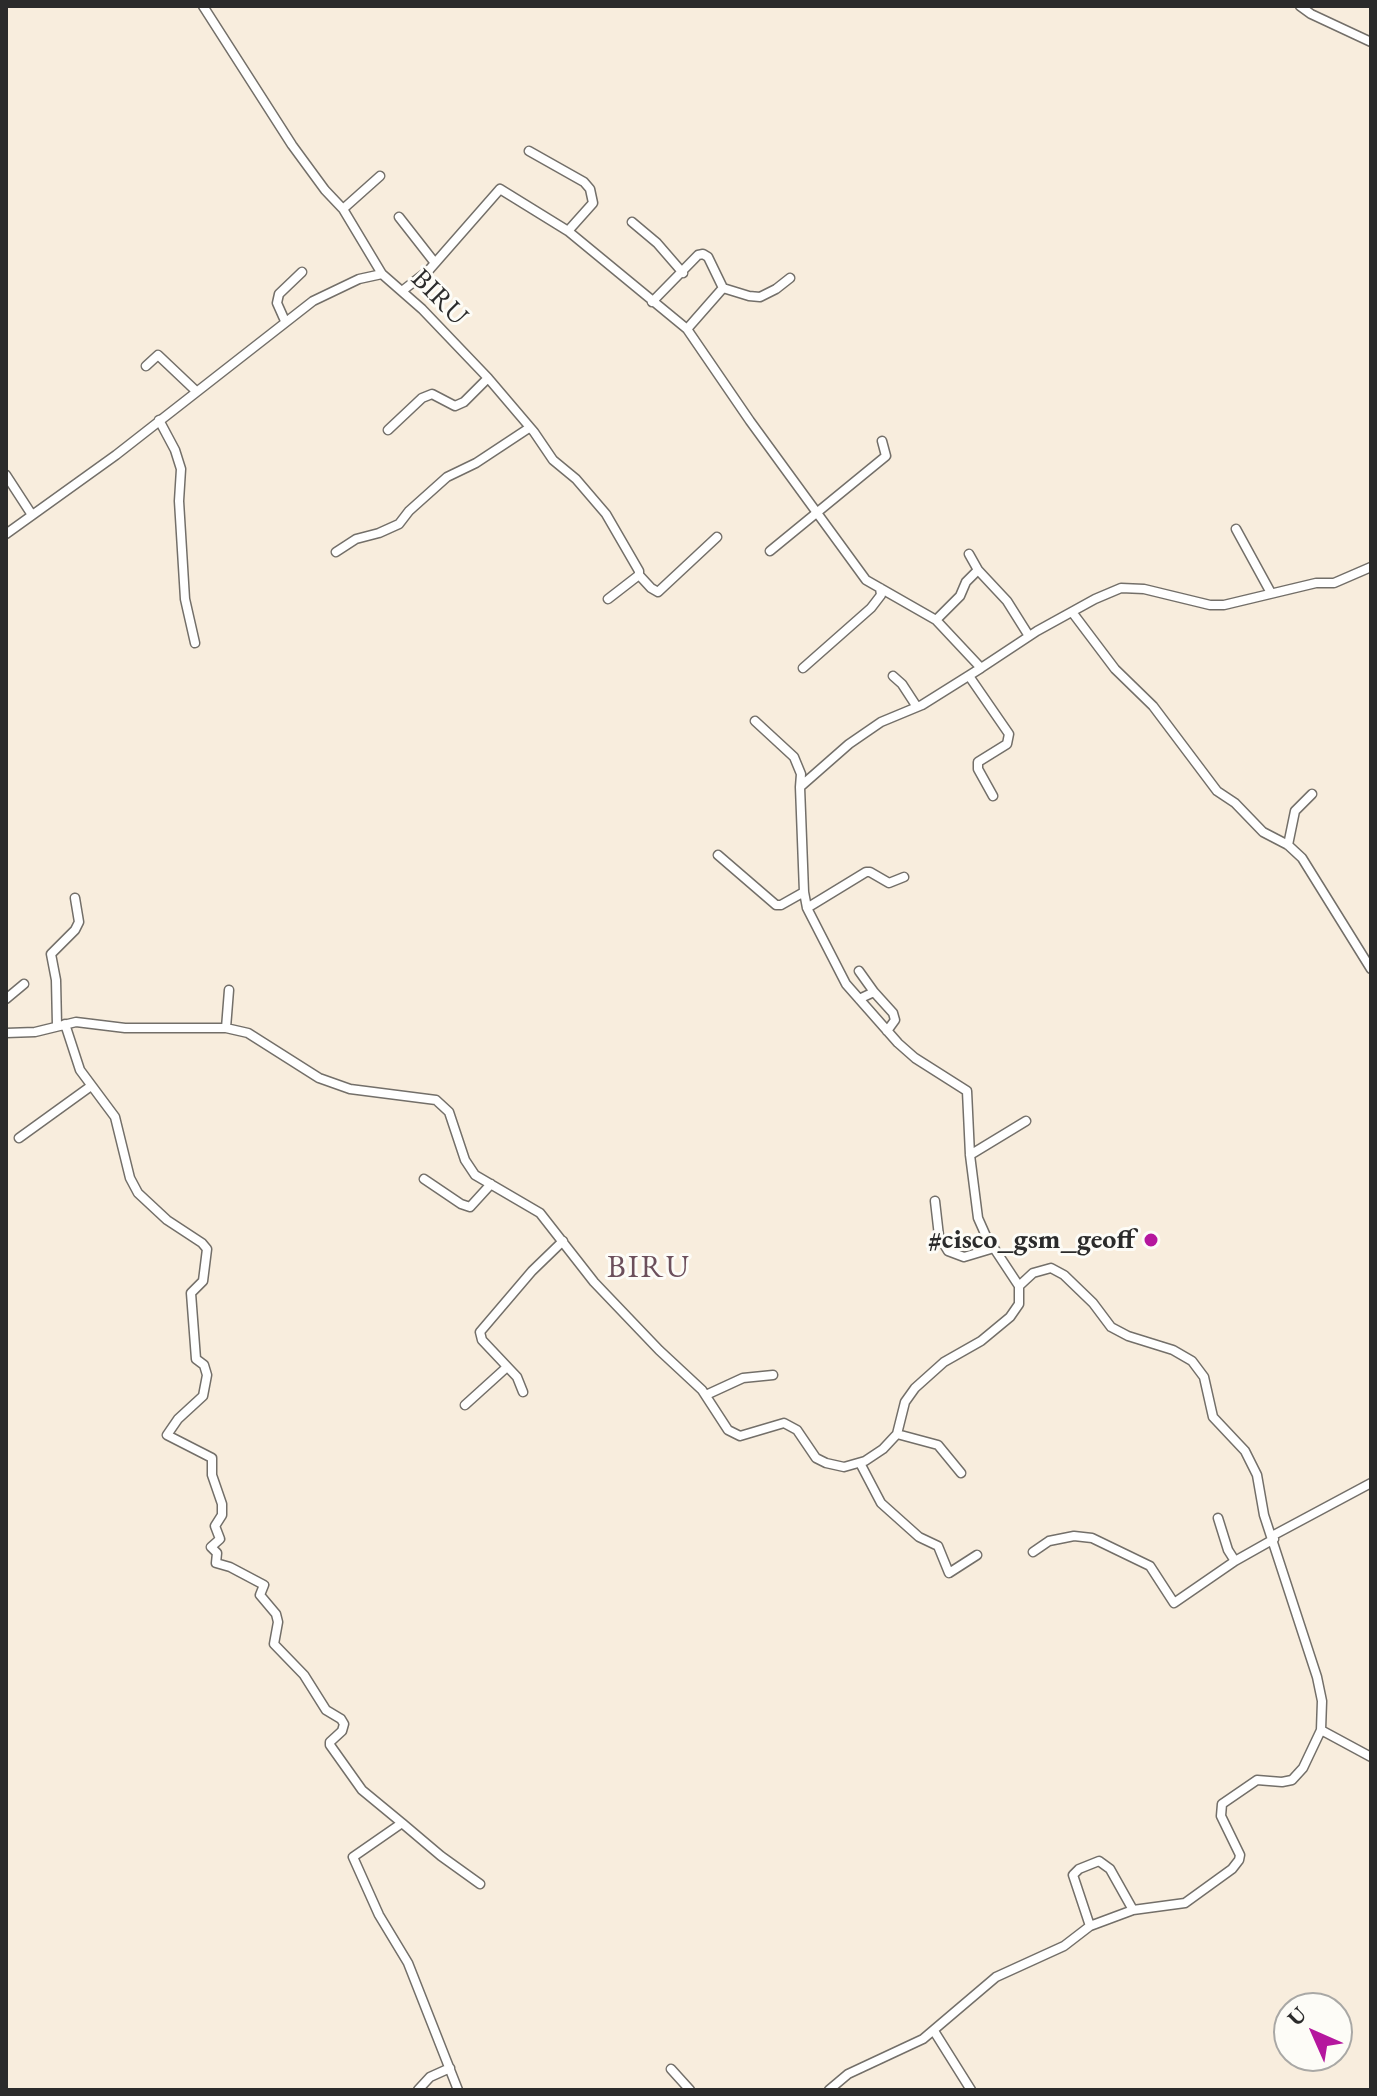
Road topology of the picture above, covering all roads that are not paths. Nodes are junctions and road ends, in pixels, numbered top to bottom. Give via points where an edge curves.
1 (203, 6) edge
2 (1300, 6) edge
3 (1371, 42) edge
4 (529, 151) dead end
5 (380, 176) dead end
6 (343, 209) junction
7 (399, 217) dead end
8 (632, 222) dead end
9 (568, 231) junction
10 (435, 263) junction
11 (302, 272) dead end
12 (683, 273) junction
13 (382, 274) junction
14 (790, 278) dead end
15 (723, 288) junction
16 (402, 291) junction
17 (652, 302) junction
18 (285, 321) junction
19 (687, 329) junction
20 (146, 366) dead end
21 (488, 378) junction
22 (196, 391) junction
23 (159, 420) junction
24 (529, 428) junction
25 (388, 430) dead end
26 (882, 441) dead end
27 (6, 475) edge
28 (816, 513) junction
29 (32, 515) junction
30 (1236, 529) dead end
31 (6, 534) edge
32 (717, 537) dead end
33 (770, 551) dead end
34 (336, 552) dead end
35 (969, 554) dead end
36 (1371, 567) edge
37 (978, 570) junction
38 (639, 575) junction
39 (880, 588) junction
40 (1271, 593) junction
41 (608, 599) dead end
42 (1072, 612) junction
43 (936, 620) junction
44 (1029, 636) junction
45 (195, 643) dead end
46 (803, 668) dead end
47 (981, 668) junction
48 (893, 676) dead end
49 (969, 676) junction
50 (917, 707) junction
51 (755, 721) dead end
52 (800, 787) junction
53 (1312, 794) dead end
54 (993, 796) dead end
55 (1288, 845) junction
56 (718, 855) dead end
57 (904, 877) dead end
58 (804, 892) junction
59 (75, 898) dead end
60 (807, 908) junction
61 (1371, 969) edge
62 (859, 971) dead end
63 (24, 984) dead end
64 (229, 990) dead end
65 (874, 992) junction
66 (6, 999) edge
67 (859, 999) junction
68 (61, 1024) junction
69 (226, 1028) junction
70 (887, 1031) junction
71 (6, 1033) edge
72 (91, 1086) junction
73 (1026, 1121) dead end
74 (19, 1138) dead end
75 (970, 1155) junction
76 (424, 1179) dead end
77 (491, 1184) junction
78 (935, 1201) dead end
79 (563, 1241) junction
80 (994, 1248) junction
81 (1019, 1286) junction
82 (507, 1367) junction
83 (773, 1375) dead end
84 (523, 1392) dead end
85 (706, 1395) junction
86 (465, 1405) dead end
87 (897, 1434) junction
88 (860, 1463) junction
89 (961, 1473) dead end
90 (1371, 1483) edge
91 (1218, 1518) dead end
92 (1273, 1538) junction
93 (1033, 1552) dead end
94 (977, 1555) dead end
95 (1235, 1561) junction
96 (1321, 1730) junction
97 (1371, 1757) edge
98 (402, 1823) junction
99 (480, 1884) dead end
100 (1133, 1910) junction
101 (1090, 1926) junction
102 (934, 2031) junction
103 (450, 2068) junction
104 (671, 2069) dead end
105 (418, 2090) edge
106 (458, 2090) edge
107 (690, 2090) edge
108 (829, 2090) edge
109 (971, 2090) edge

1 - 6 street, BIRU via 292,145
2 - 3 street
4 - 9 street via 590,189 593,203
5 - 6 street
6 - 13 street, BIRU
7 - 10 street
8 - 12 street
9 - 10 street via 500,189
9 - 17 street
10 - 16 street
11 - 18 street via 279,294
12 - 15 street via 703,254
12 - 17 street
13 - 16 street, BIRU
13 - 18 street via 332,291
14 - 15 street via 760,297
15 - 19 street
16 - 21 street, BIRU
17 - 19 street
18 - 22 street
19 - 28 street
20 - 22 street via 158,355
21 - 24 street, BIRU
21 - 25 street via 455,406 432,394 422,398
22 - 23 street
23 - 29 street
23 - 45 street via 181,469 185,599
24 - 34 street via 447,477 399,524
24 - 38 street, BIRU via 606,514
26 - 28 street via 886,456
27 - 29 street
28 - 33 street
28 - 39 street via 866,580
29 - 31 street
30 - 40 street
32 - 38 street via 658,592
35 - 37 street
36 - 40 street via 1334,583
37 - 43 street
37 - 44 street
38 - 41 street
39 - 43 street
39 - 46 street via 871,608
40 - 42 street via 1210,605 1121,588
42 - 44 street
42 - 55 street via 1217,791 1263,832
43 - 47 street
44 - 47 street
47 - 49 street
48 - 50 street
49 - 50 street
49 - 54 street via 1009,734 1007,744 978,762
50 - 52 street via 881,722
51 - 52 street via 792,754 800,769
52 - 58 street
53 - 55 street via 1295,811
55 - 61 street via 1302,858
56 - 58 street via 776,905
57 - 60 street via 889,883 866,872
58 - 60 street
59 - 68 street via 79,922 51,954
60 - 67 street
62 - 65 street
63 - 66 street
64 - 69 street
65 - 67 street
65 - 70 street via 895,1016
67 - 70 street
68 - 69 street
68 - 71 street
68 - 72 street
69 - 77 street via 248,1033 319,1078 350,1089 421,1096 443,1104 465,1160 475,1175
70 - 75 street via 915,1058 967,1091
72 - 74 street
72 - 98 street via 115,1117 138,1193 207,1249 203,1281 191,1293 196,1359 207,1375 203,1396 167,1435 213,1460 210,1469 222,1504 215,1526 220,1539 211,1547 216,1563 264,1585 260,1595 278,1622 274,1644 304,1675 326,1710 344,1724 330,1745 362,1790
73 - 75 street
75 - 80 street via 978,1218
76 - 77 street via 470,1207
77 - 79 street via 534,1208
78 - 80 street via 939,1236 948,1251 964,1257
79 - 82 street via 481,1329 482,1340
79 - 85 street via 603,1292
80 - 81 street
81 - 87 street via 1019,1304 1010,1317 915,1388 905,1402
81 - 92 street via 1033,1273 1051,1268 1093,1303 1111,1327 1192,1361 1204,1377 1213,1417 1245,1451 1257,1475
82 - 84 street
82 - 86 street
83 - 85 street via 743,1378
85 - 88 street via 734,1435 784,1423 797,1430 816,1458 844,1467
87 - 88 street
87 - 89 street via 938,1445
88 - 94 street via 881,1503 919,1537 938,1546 949,1573
90 - 92 street
91 - 95 street
92 - 95 street
92 - 96 street via 1317,1677
93 - 95 street via 1049,1541 1074,1536 1105,1543 1150,1566 1174,1603
96 - 97 street
96 - 100 street via 1292,1780 1257,1780 1222,1804 1221,1816 1240,1855 1237,1865 1185,1903
98 - 99 street
98 - 103 street via 353,1859 408,1963
100 - 101 street
100 - 101 street via 1110,1869 1099,1861 1073,1875
101 - 102 street via 1064,1946 996,1977
102 - 108 street via 848,2074
102 - 109 street
103 - 105 street
103 - 106 street
104 - 107 street

